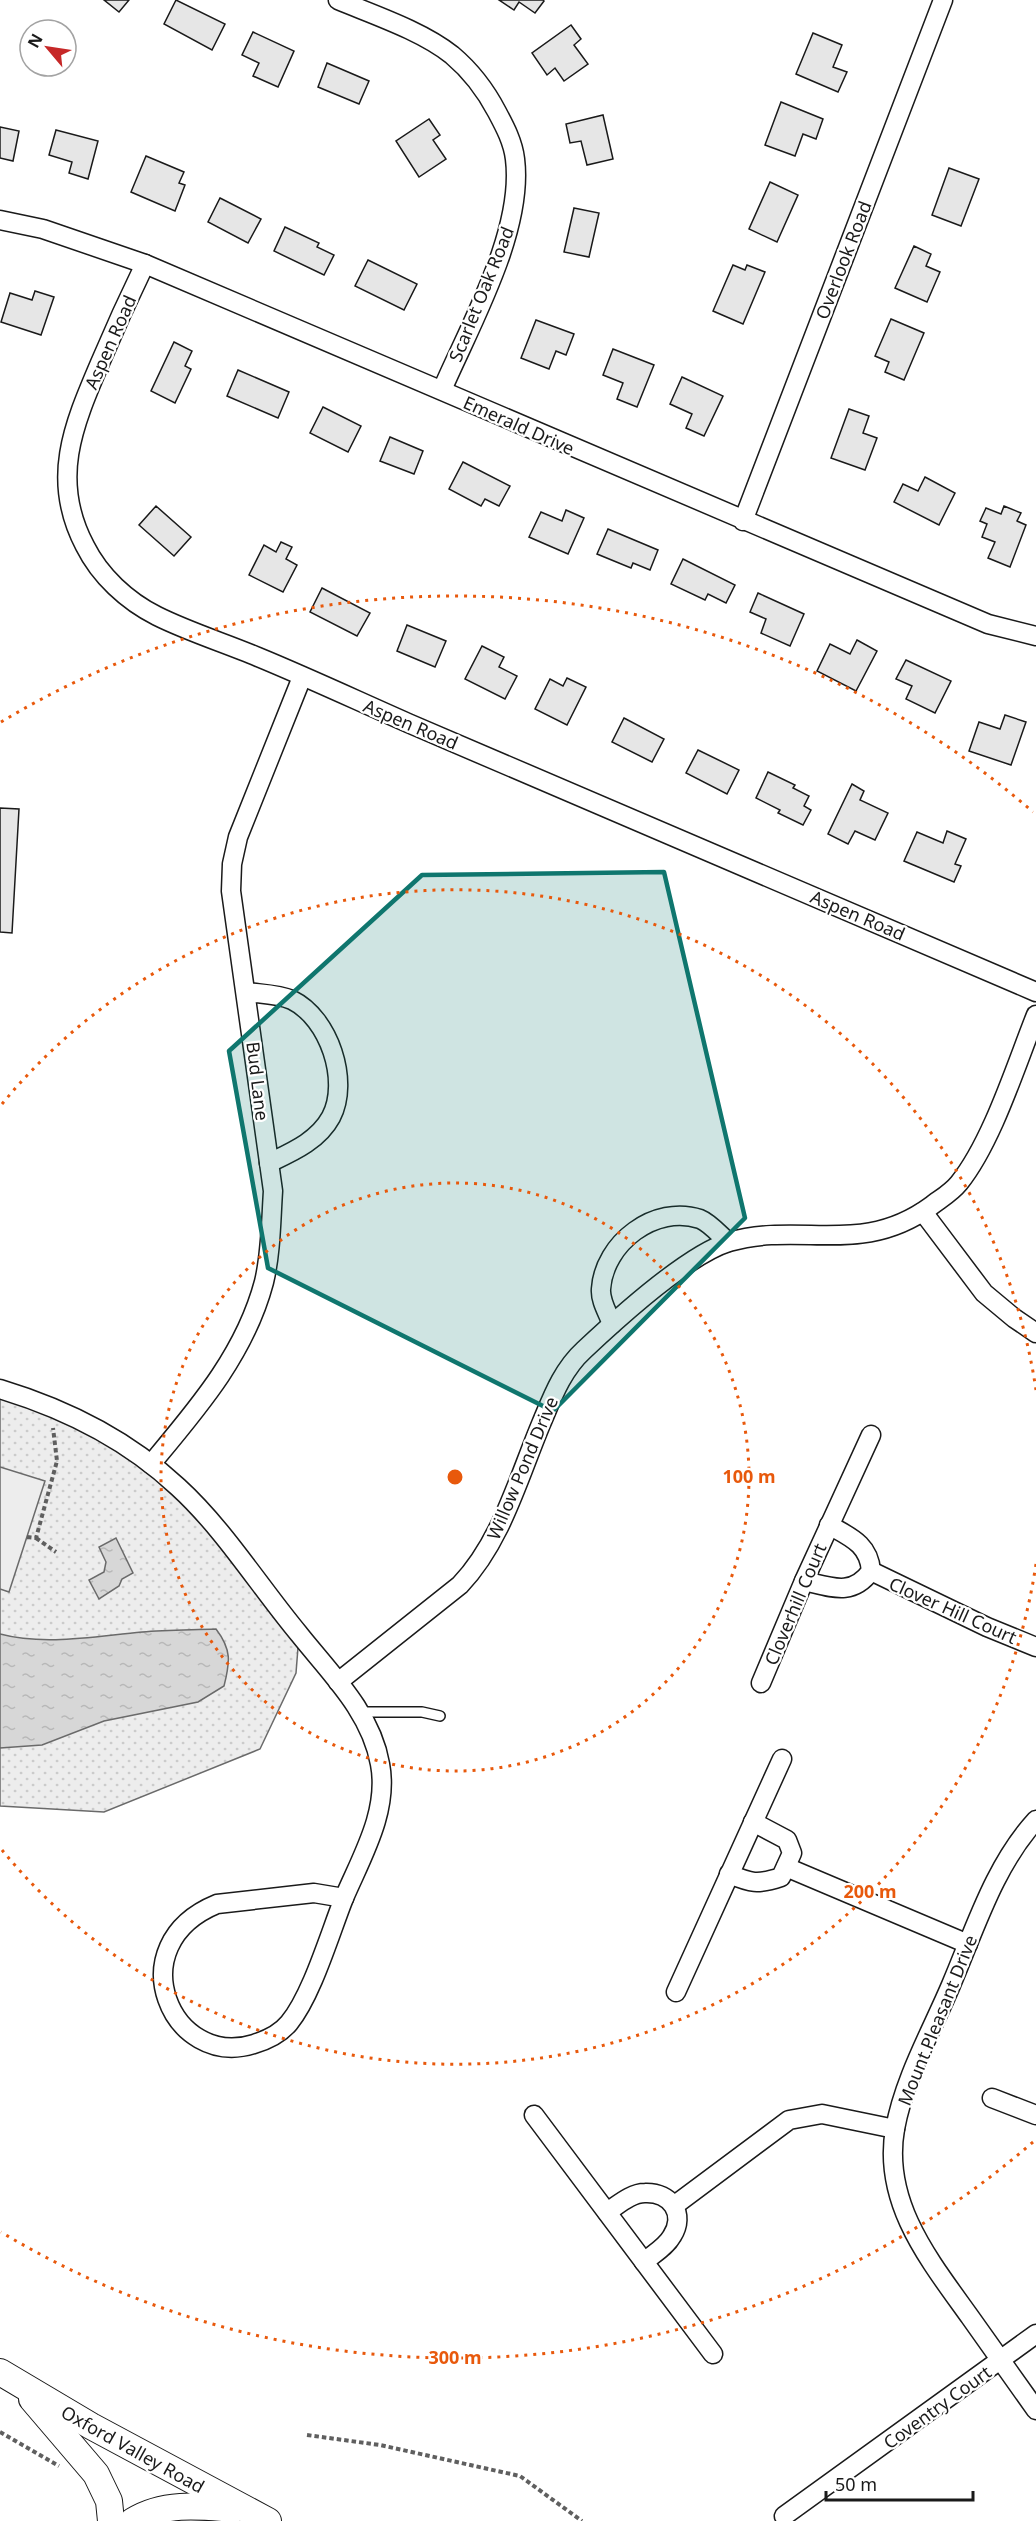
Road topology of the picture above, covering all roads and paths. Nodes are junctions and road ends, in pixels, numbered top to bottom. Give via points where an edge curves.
1 (338, 0) edge
2 (943, 0) edge
3 (0, 220) edge
4 (146, 264) junction
5 (442, 390) junction
6 (744, 521) junction
7 (1036, 636) edge
8 (302, 677) junction
9 (247, 992) junction
10 (1036, 992) edge
11 (1036, 1014) edge
12 (269, 1163) junction
13 (923, 1212) junction
14 (728, 1242) junction
15 (612, 1324) junction
16 (1036, 1333) edge
17 (0, 1389) edge
18 (53, 1427) dead end
19 (871, 1435) dead end
20 (151, 1464) junction
21 (829, 1525) junction
22 (27, 1537) dead end
23 (36, 1538) junction
24 (56, 1552) dead end
25 (871, 1571) junction
26 (804, 1581) junction
27 (1036, 1647) edge
28 (338, 1682) junction
29 (761, 1683) dead end
30 (360, 1712) junction
31 (440, 1716) dead end
32 (782, 1759) dead end
33 (1036, 1820) edge
34 (753, 1822) junction
35 (786, 1867) junction
36 (729, 1874) junction
37 (344, 1898) junction
38 (968, 1944) junction
39 (676, 1992) dead end
40 (992, 2098) dead end
41 (534, 2115) dead end
42 (1036, 2115) edge
43 (895, 2129) junction
44 (675, 2205) junction
45 (607, 2212) junction
46 (644, 2262) junction
47 (1036, 2334) edge
48 (713, 2354) dead end
49 (1001, 2361) junction
50 (10, 2379) edge
51 (1036, 2410) edge
52 (0, 2432) edge
53 (307, 2435) dead end
54 (65, 2470) dead end
55 (257, 2516) edge
56 (784, 2516) dead end
57 (111, 2521) edge
58 (133, 2521) edge
59 (582, 2521) edge

1 - 5 street, Scarlet Oak Road via 452,55 490,98 508,133 516,187 513,214 497,264
2 - 6 street, Overlook Road
3 - 4 street, Emerald Drive via 43,229
4 - 5 street, Emerald Drive
4 - 8 street, Aspen Road via 70,441 66,469 75,525 98,568 132,601 157,616
5 - 6 street, Emerald Drive
6 - 7 street, Emerald Drive via 988,624
8 - 9 street, Bud Lane via 243,824 232,864 231,891
8 - 10 street, Aspen Road
9 - 12 street, Bud Lane
9 - 12 street via 291,1000 314,1019 327,1039 339,1082 336,1105 319,1133 300,1149
11 - 13 street, Willow Pond Drive via 973,1162 958,1184
12 - 20 street, Bud Lane via 273,1191 271,1239 254,1314 225,1370
13 - 14 street, Willow Pond Drive via 901,1225 856,1236 767,1237
13 - 16 street via 984,1293
14 - 15 street, Willow Pond Drive via 680,1270
14 - 15 street via 703,1220 689,1216 663,1218 629,1235 615,1250 603,1274 600,1291
15 - 28 street, Willow Pond Drive via 580,1353 555,1391 492,1542 476,1568
17 - 20 street via 73,1415
18 - 23 path via 57,1461
19 - 21 street
20 - 28 street via 211,1522
21 - 25 street, Clover Hill Court via 859,1542 871,1560
21 - 26 street, Cloverhill Court
22 - 23 path
23 - 24 path
25 - 26 street, Clover Hill Court via 858,1584 842,1589
25 - 27 street, Clover Hill Court
26 - 29 street, Cloverhill Court
28 - 30 street
30 - 31 lane via 422,1712
30 - 37 street via 373,1738 381,1785 376,1823
32 - 34 street
33 - 38 street, Mount Pleasant Drive via 994,1882
34 - 35 street via 787,1840 792,1853
34 - 36 street
35 - 36 street via 781,1877 764,1883 753,1884
35 - 38 street
36 - 39 street
37 - 37 street via 300,2007 277,2034 248,2046 204,2041 169,2005 164,1990 164,1958 174,1935 202,1910 217,1904 314,1893
38 - 43 street, Mount Pleasant Drive via 910,2077
40 - 42 street
41 - 45 street
43 - 44 street via 822,2114 789,2121
43 - 49 street, Mount Pleasant Drive via 898,2191 915,2238
44 - 45 street via 664,2197 645,2193 632,2196
44 - 46 street via 678,2223 672,2237
45 - 46 street
46 - 48 street
47 - 49 street, Coventry Court
49 - 51 street, Mount Pleasant Drive
49 - 56 street, Coventry Court
50 - 55 main road, Oxford Valley Road
50 - 57 main road via 96,2474 109,2501
52 - 54 path
53 - 59 path via 380,2445 520,2476
55 - 58 main road via 175,2507 146,2513

